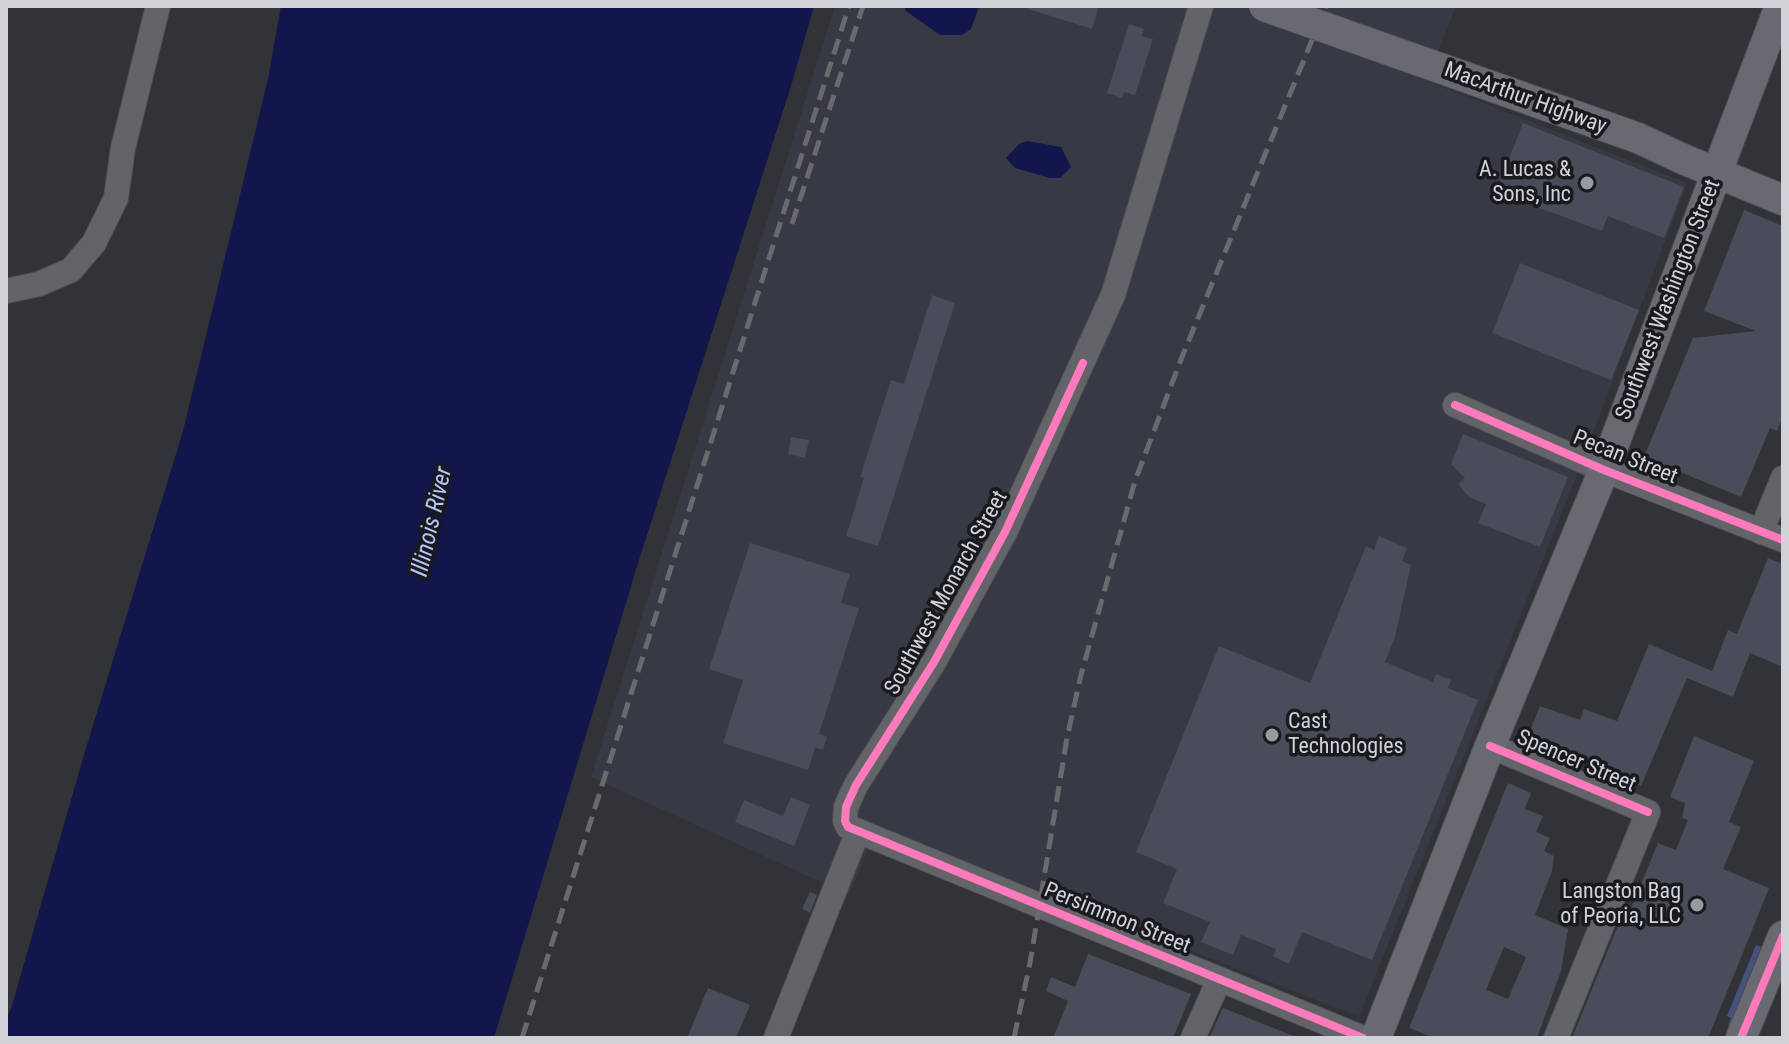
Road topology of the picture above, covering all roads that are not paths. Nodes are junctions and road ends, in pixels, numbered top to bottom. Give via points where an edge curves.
1 (158, 6) edge
2 (1201, 6) edge
3 (1264, 6) edge
4 (1780, 6) edge
5 (1717, 174) junction
6 (1783, 200) edge
7 (6, 291) edge
8 (1455, 405) dead end
9 (1604, 470) junction
10 (1783, 478) edge
11 (1772, 536) edge
12 (1490, 746) junction
13 (858, 831) junction
14 (1783, 936) edge
15 (1219, 980) junction
16 (776, 1038) edge
17 (1193, 1038) edge
18 (1363, 1038) edge
19 (1376, 1038) edge
20 (1556, 1038) edge
21 (1741, 1038) edge

1 - 7 street via 116,198 94,243 71,270
2 - 13 street, Southwest Monarch Street via 1113,295 1005,532 934,662 856,785 845,821
3 - 5 main road, MacArthur Highway, bridge via 1638,138
4 - 5 main road, Southwest Washington Street
5 - 6 main road, MacArthur Highway
5 - 9 main road, Southwest Washington Street
8 - 9 street, Pecan Street
9 - 11 street, Pecan Street
9 - 12 main road, Southwest Washington Street
10 - 11 street
12 - 19 main road, Southwest Washington Street
12 - 20 street, Spencer Street via 1648,812
13 - 15 street, Persimmon Street
13 - 16 street
14 - 21 main road
15 - 17 street
15 - 18 street, Persimmon Street

